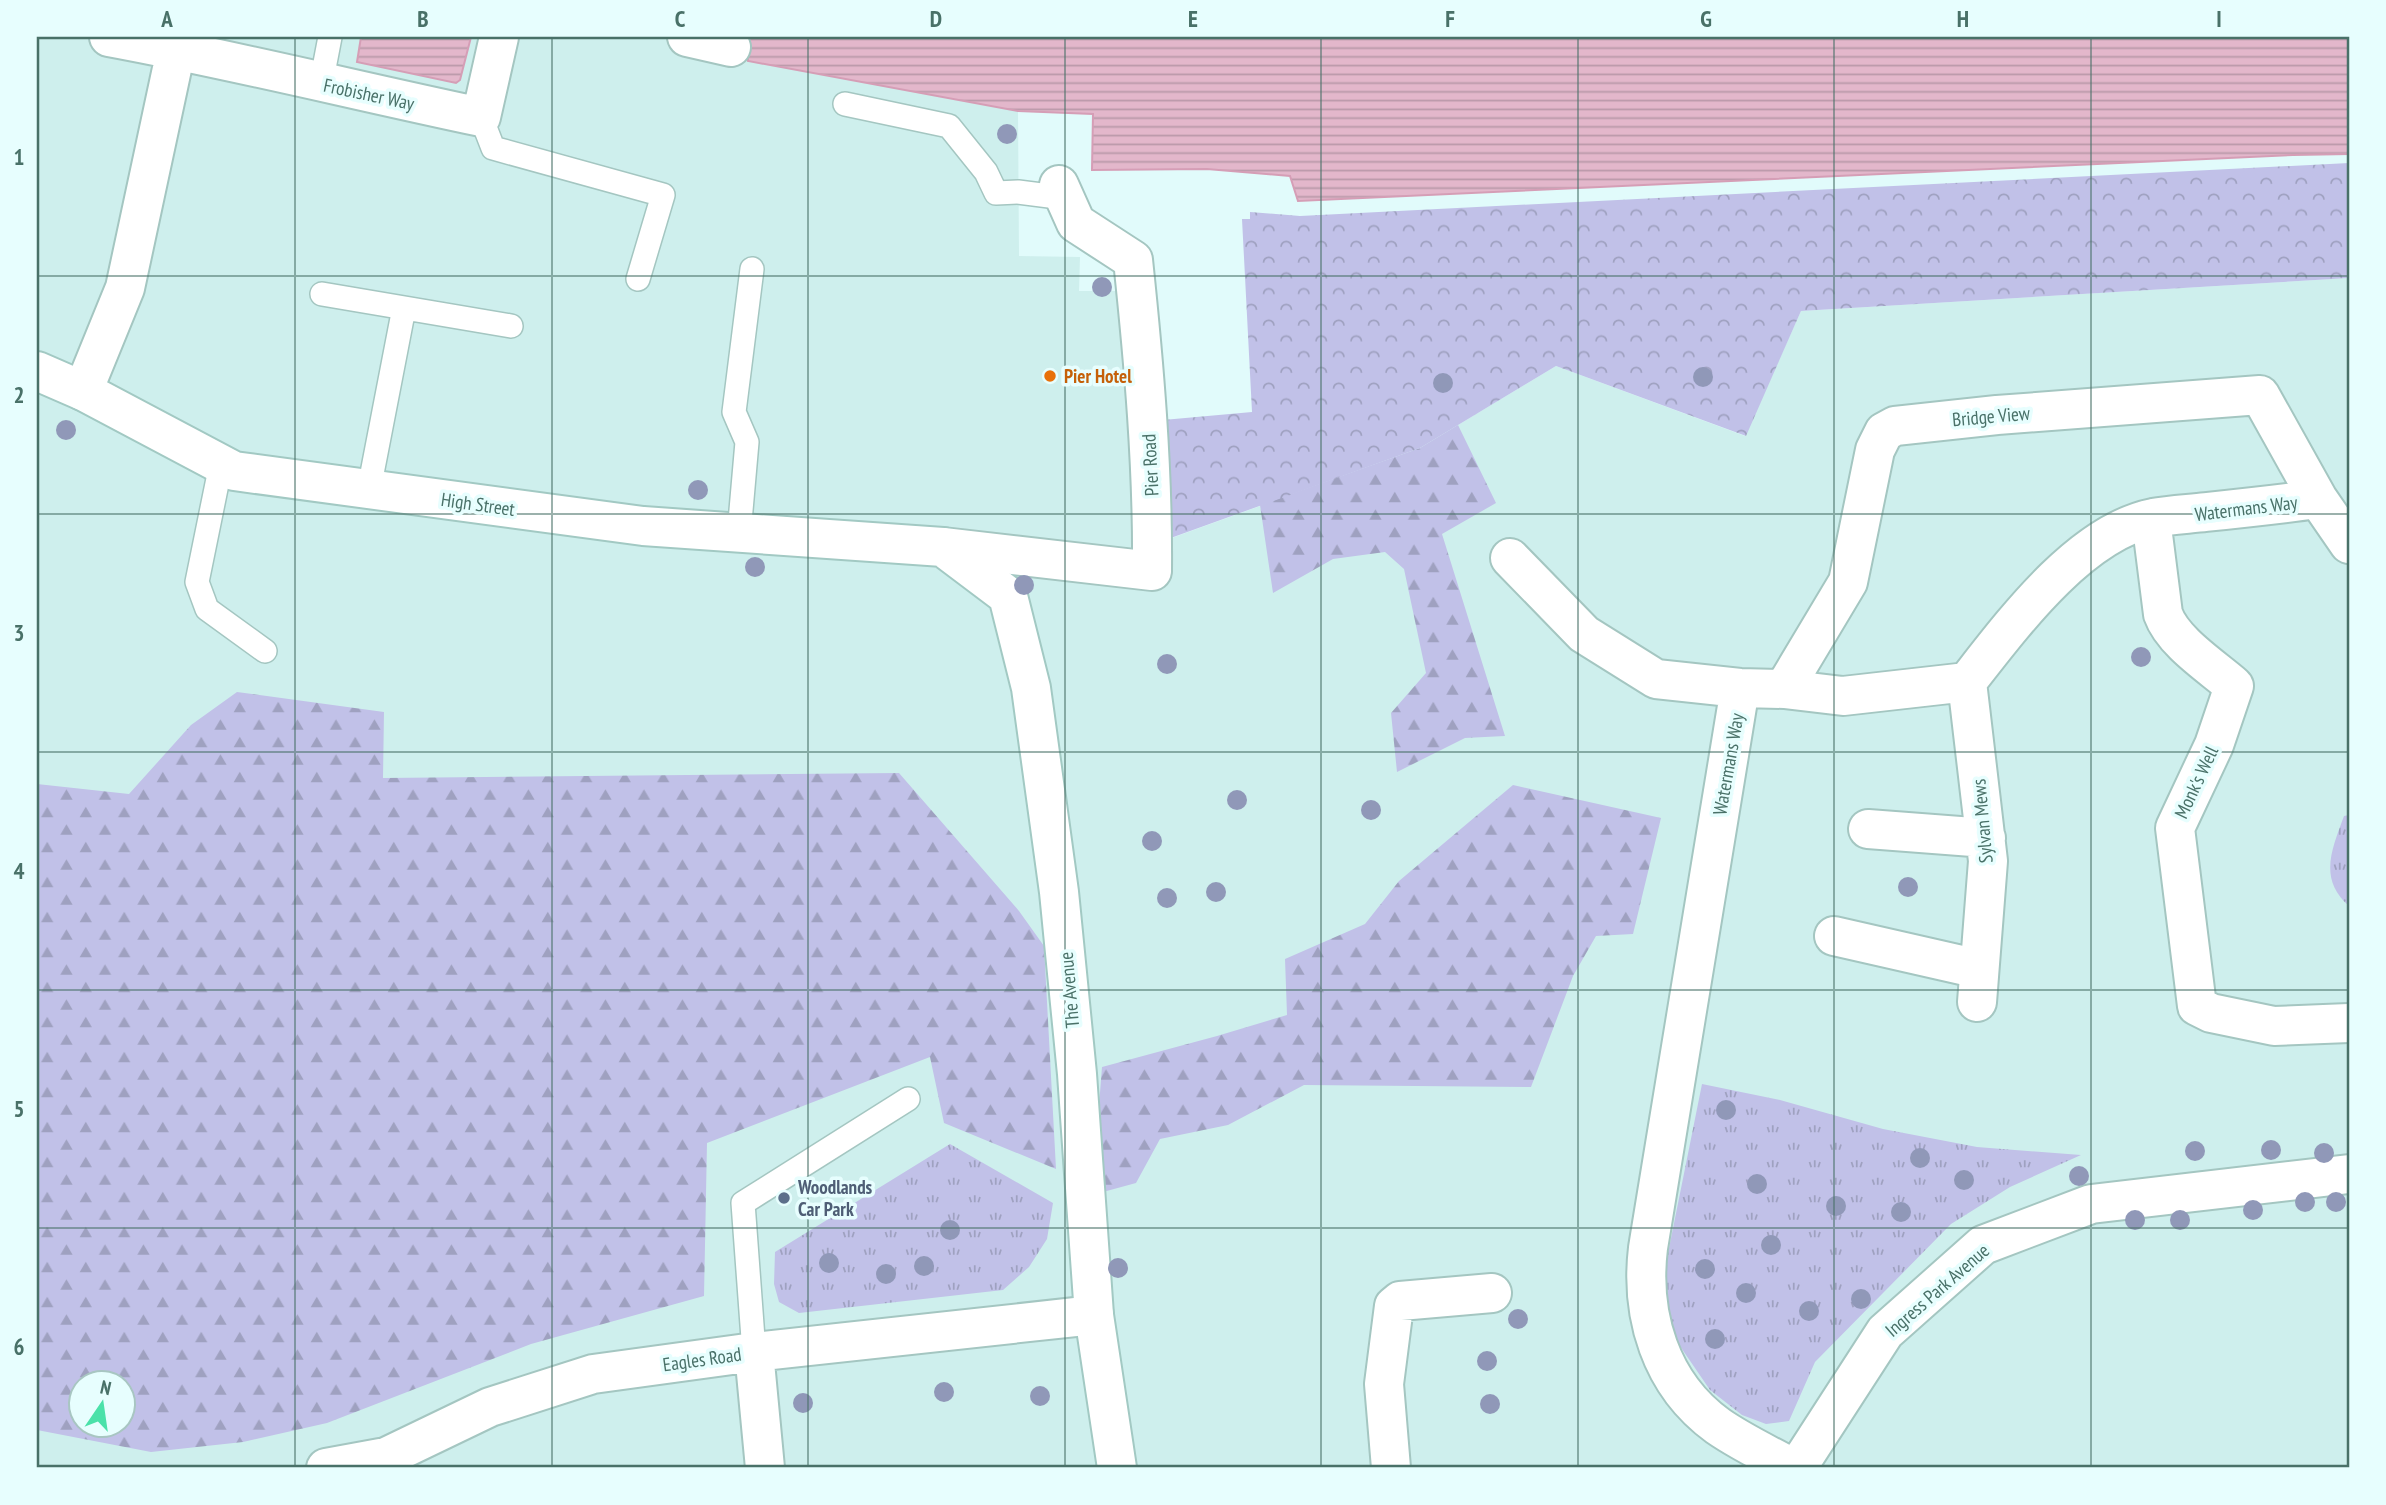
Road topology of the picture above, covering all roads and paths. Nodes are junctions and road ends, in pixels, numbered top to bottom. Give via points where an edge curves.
1 (109, 37) edge
2 (330, 37) edge
3 (499, 37) edge
4 (687, 37) edge
5 (177, 43) edge
6 (731, 47) dead end
7 (321, 84) junction
8 (845, 104) dead end
9 (481, 117) junction
10 (1062, 192) joint
11 (752, 269) dead end
12 (639, 279) dead end
13 (323, 294) dead end
14 (404, 308) junction
15 (511, 326) dead end
16 (37, 371) edge
17 (83, 390) junction
18 (221, 464) junction
19 (369, 489) junction
20 (2318, 499) junction
21 (2151, 519) junction
22 (739, 533) junction
23 (2349, 544) edge
24 (943, 547) junction
25 (1510, 558) dead end
26 (265, 651) dead end
27 (1967, 682) junction
28 (1740, 688) junction
29 (1784, 689) junction
30 (1868, 829) dead end
31 (1986, 838) junction
32 (1834, 936) dead end
33 (2349, 1023) edge
34 (908, 1099) dead end
35 (2349, 1174) edge
36 (1492, 1293) dead end
37 (1094, 1315) junction
38 (754, 1352) junction
39 (326, 1468) edge
40 (765, 1468) edge
41 (1117, 1468) edge
42 (1391, 1468) edge
43 (1795, 1468) edge

1 - 5 street, Frobisher Way
2 - 7 lane
3 - 9 street
4 - 6 street
5 - 7 street, Frobisher Way
5 - 17 street via 125,288
7 - 9 street, Frobisher Way
8 - 10 lane via 949,125 986,172 996,193
9 - 12 lane via 493,148 663,195
10 - 24 street, Pier Road via 1076,223 1133,260 1144,366 1152,571
11 - 22 lane via 734,412 747,442
13 - 14 lane
14 - 15 lane
14 - 19 lane
16 - 17 street, High Street
17 - 18 street, High Street
18 - 19 street, High Street via 234,471
18 - 26 lane via 197,582 207,609
19 - 22 street, High Street via 643,526
20 - 21 street, Watermans Way
20 - 23 street, Watermans Way
20 - 29 street, Bridge View via 2260,395 1895,426 1884,432 1875,450 1848,582
21 - 27 street, Watermans Way via 2120,530 2062,572
21 - 33 street, Monk's Well via 2166,623 2234,686 2214,746 2175,828 2197,1006 2274,1026
22 - 24 street, High Street
24 - 37 street, The Avenue via 1008,596 1031,688 1059,892
25 - 28 street via 1584,634 1656,679
27 - 29 street, Watermans Way via 1843,696
27 - 31 street, Sylvan Mews
28 - 29 street, Watermans Way
28 - 43 street, Watermans Way via 1648,1248 1645,1291 1659,1351 1682,1390 1718,1426
30 - 31 street
31 - 32 street, Sylvan Mews via 1978,985
34 - 38 lane via 743,1203
35 - 43 street, Ingress Park Avenue via 2091,1204 1983,1245 1885,1332
36 - 42 street via 1400,1300 1394,1306 1384,1384
37 - 38 street, Eagles Road
37 - 41 street, The Avenue
38 - 39 street, Eagles Road via 593,1374 490,1407 386,1457
38 - 40 street

